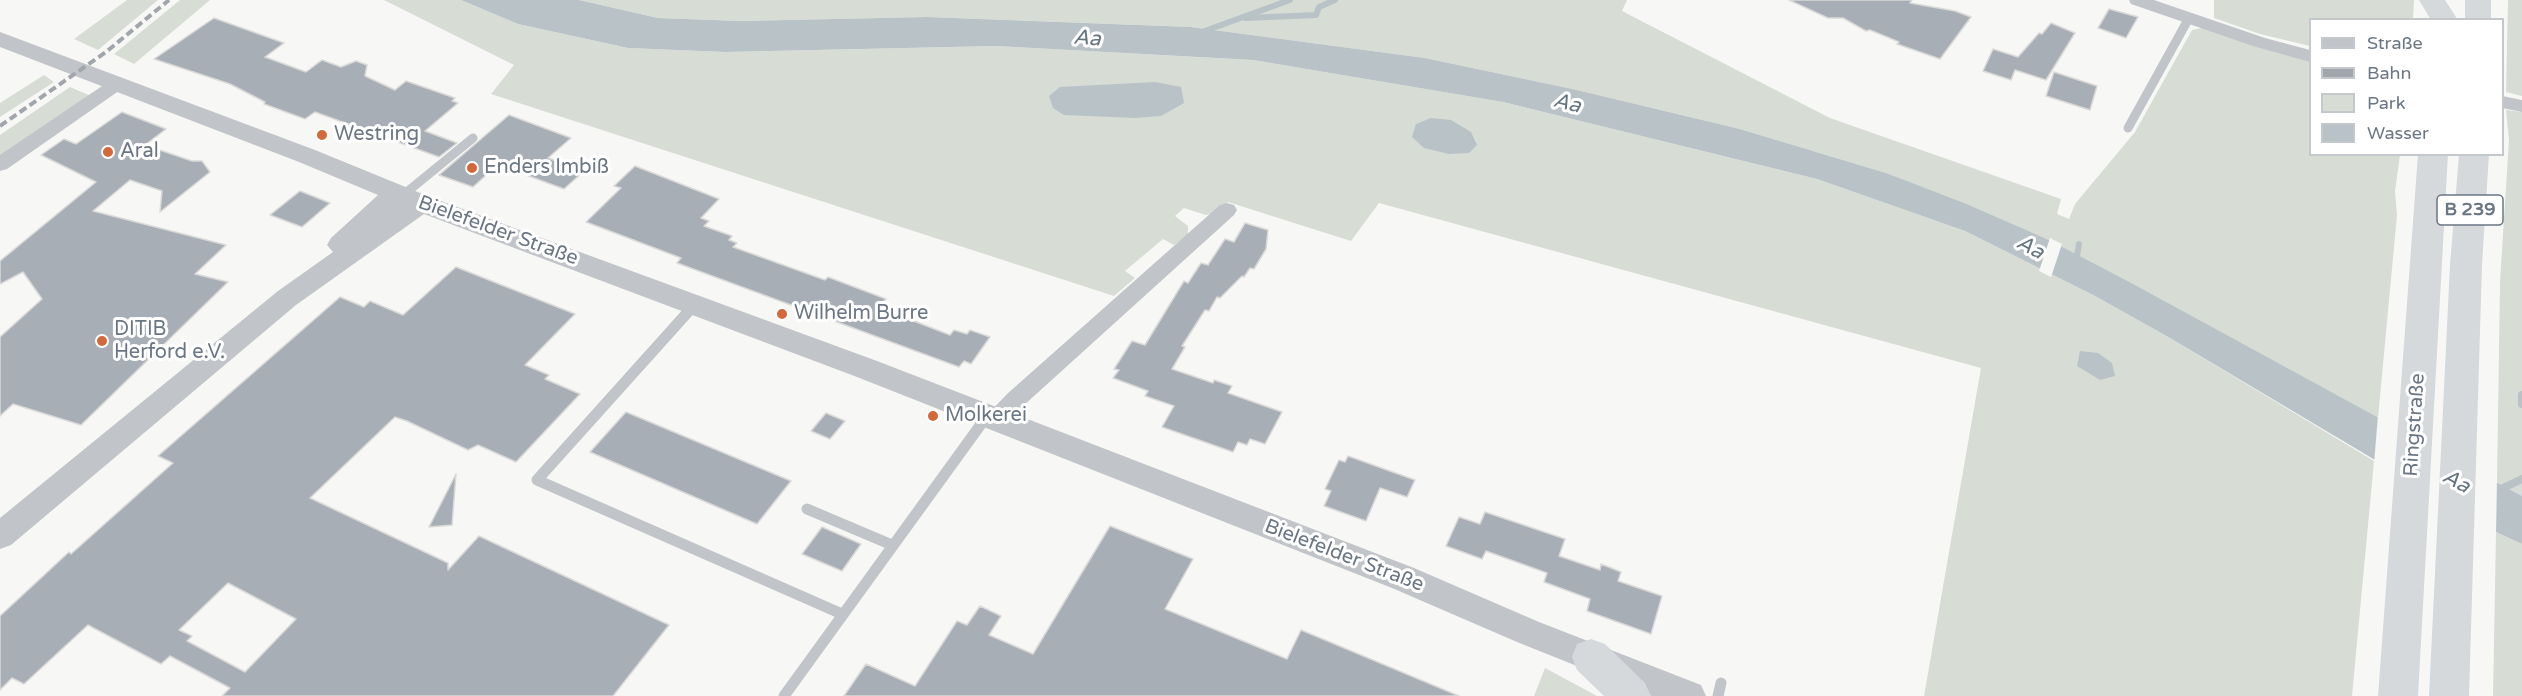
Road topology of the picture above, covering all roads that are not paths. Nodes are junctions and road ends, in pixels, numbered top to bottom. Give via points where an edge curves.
1 (2137, 0) edge
2 (2478, 0) edge
3 (2189, 18) junction
4 (2478, 18) edge
5 (0, 39) edge
6 (2309, 57) edge
7 (117, 84) junction
8 (2504, 102) edge
9 (2522, 106) edge
10 (2128, 128) dead end
11 (473, 138) dead end
12 (2433, 156) edge
13 (2474, 156) edge
14 (0, 164) edge
15 (406, 197) junction
16 (1227, 210) dead end
17 (695, 304) junction
18 (992, 418) junction
19 (807, 510) dead end
20 (0, 536) edge
21 (892, 544) junction
22 (842, 614) junction
23 (1591, 657) junction
24 (2399, 684) edge
25 (784, 696) edge
26 (1631, 696) edge
27 (1690, 696) edge
28 (2449, 696) edge

1 - 3 street
2 - 4 highway
3 - 6 street
3 - 10 lane
5 - 7 street, Bielefelder Straße
7 - 14 street
7 - 15 street, Bielefelder Straße
8 - 9 street
11 - 15 lane
12 - 24 highway, Ringstraße / B 239
13 - 28 highway, B 239
15 - 17 street, Bielefelder Straße
15 - 20 street
16 - 18 street
17 - 18 street, Bielefelder Straße
17 - 22 lane via 537,480
18 - 21 lane
18 - 23 street, Bielefelder Straße via 1403,578
19 - 21 lane
21 - 22 lane
22 - 25 lane
23 - 26 highway
23 - 27 street, Bielefelder Straße

